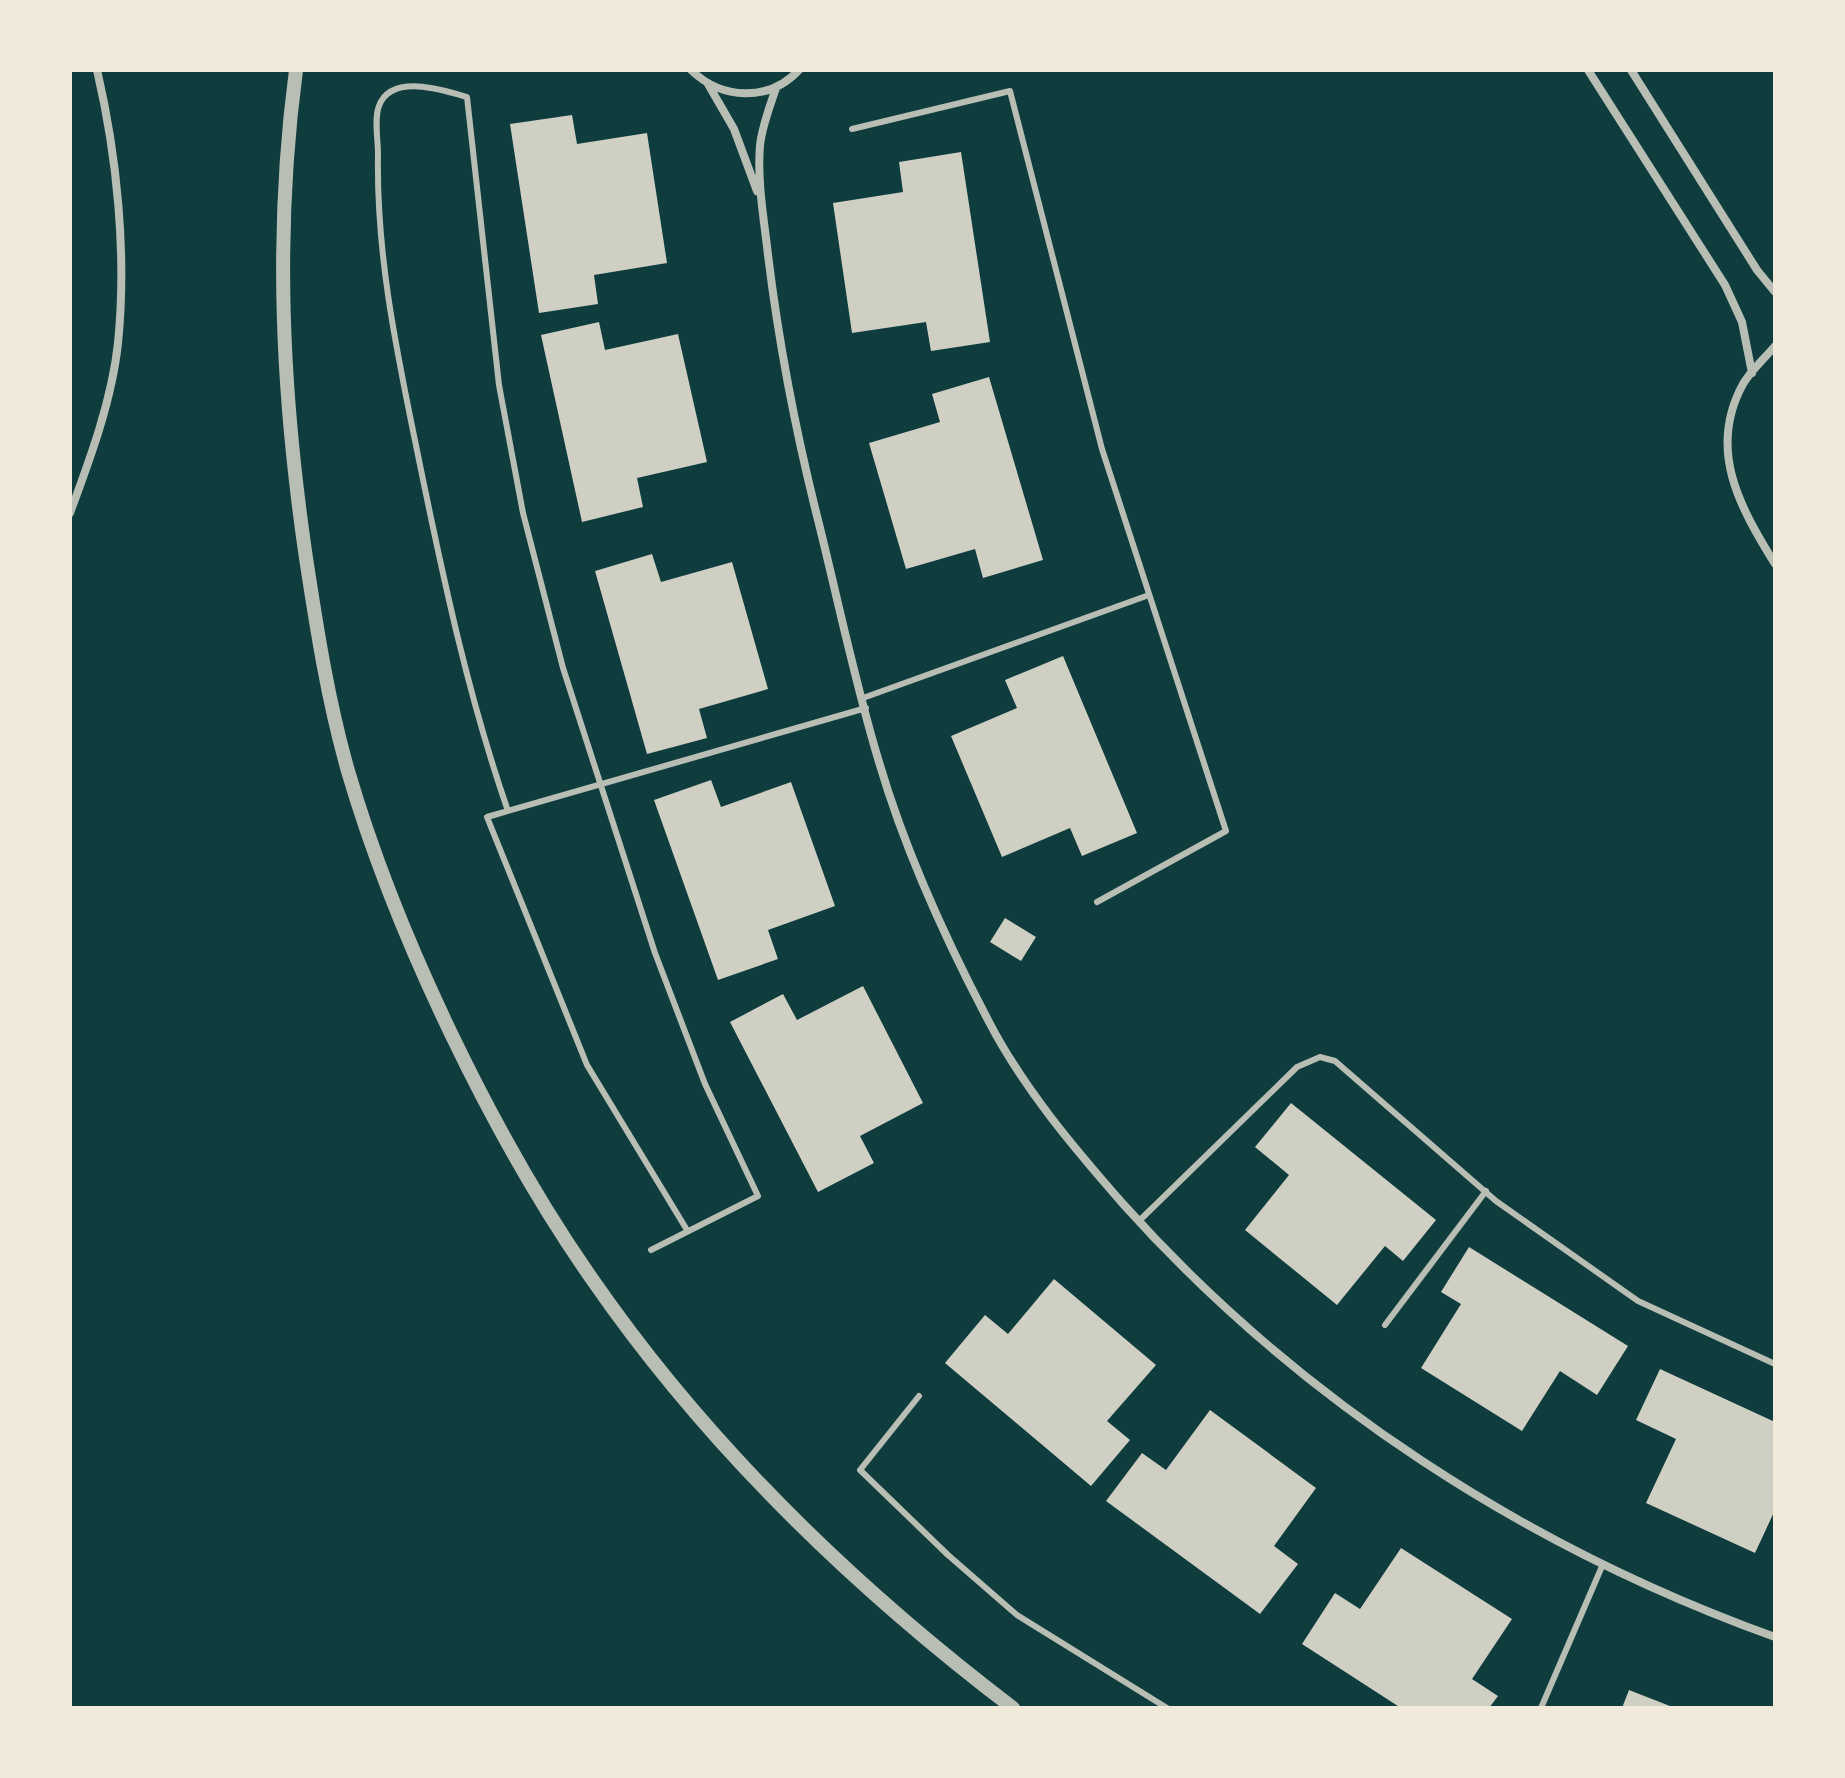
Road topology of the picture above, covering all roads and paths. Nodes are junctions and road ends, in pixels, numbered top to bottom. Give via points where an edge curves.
1 (97, 70) edge
2 (296, 70) edge
3 (691, 70) edge
4 (799, 70) edge
5 (1588, 70) edge
6 (1631, 70) edge
7 (708, 84) junction
8 (776, 88) junction
9 (852, 129) dead end
10 (762, 203) junction
11 (1775, 292) edge
12 (1775, 346) edge
13 (1752, 373) junction
14 (70, 513) edge
15 (1775, 564) edge
16 (1149, 595) junction
17 (863, 698) junction
18 (866, 708) junction
19 (599, 785) junction
20 (508, 811) junction
21 (1097, 902) dead end
22 (1486, 1191) junction
23 (1139, 1221) junction
24 (687, 1230) junction
25 (651, 1250) dead end
26 (1385, 1325) dead end
27 (1775, 1364) edge
28 (919, 1396) dead end
29 (1603, 1564) junction
30 (1775, 1637) edge
31 (1013, 1708) edge
32 (1167, 1708) edge
33 (1541, 1708) edge

1 - 14 street via 108,118 120,249 118,344 94,449
2 - 31 street via 286,143 281,315 299,513 317,634 349,773 413,944 481,1089 556,1226 629,1327 706,1422 823,1548
3 - 7 street
4 - 8 street
5 - 13 street via 1725,285 1742,322
6 - 11 street
7 - 8 street via 730,93
7 - 10 street via 734,129
8 - 10 street via 760,145
9 - 16 lane via 1010,91 1102,449
10 - 17 street via 777,330 804,463
12 - 13 street
13 - 15 street via 1734,405 1726,454 1732,486
16 - 17 lane
16 - 21 lane via 1226,831
17 - 18 street
18 - 19 lane
18 - 23 street via 879,764 935,909 990,1024 1064,1137
19 - 20 lane
19 - 20 lane via 523,513 499,385 467,97 406,86 388,93 379,106 377,196 387,299 468,678
19 - 24 lane via 705,1084 758,1196
20 - 24 lane via 487,817 559,1001 587,1065
22 - 23 lane via 1335,1061 1320,1057 1297,1067
22 - 26 lane
22 - 27 lane via 1638,1301
23 - 29 street via 1247,1329 1366,1424 1535,1532
24 - 25 lane
28 - 32 lane via 860,1470 1017,1615
29 - 30 street via 1686,1605
29 - 33 lane

